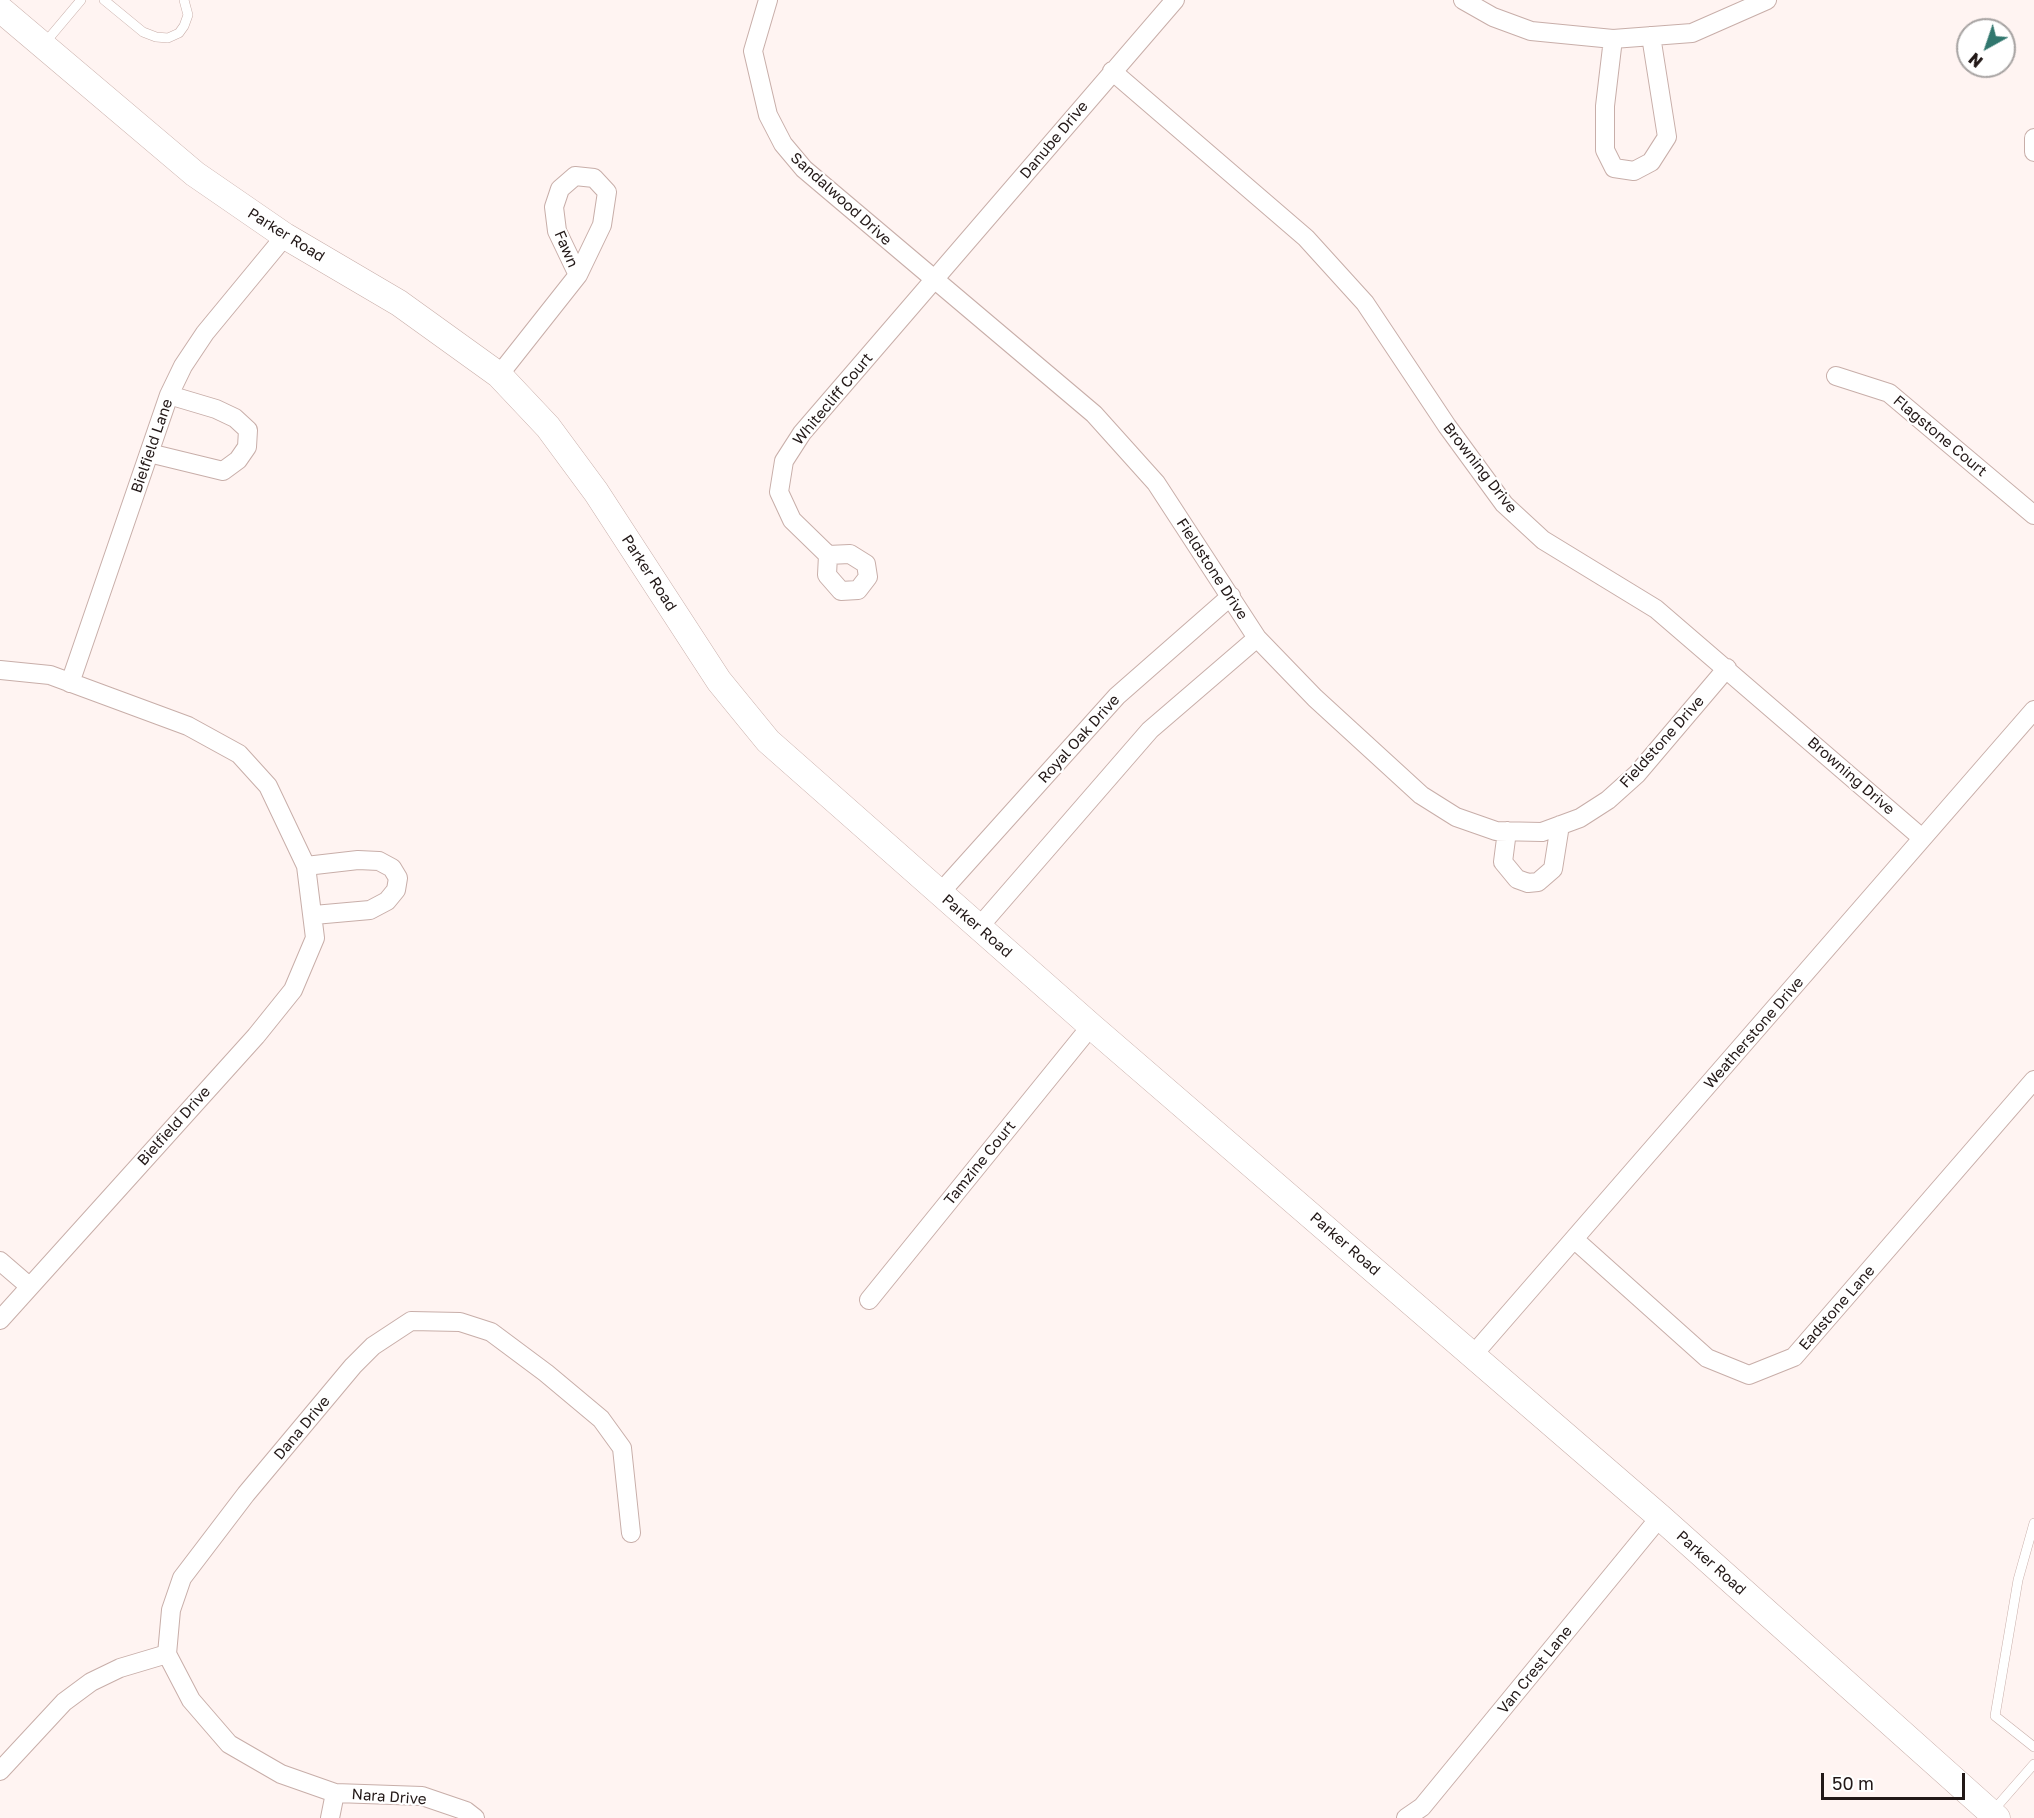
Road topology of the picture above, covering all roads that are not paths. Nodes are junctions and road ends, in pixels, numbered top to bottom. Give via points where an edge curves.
1 (81, 0) edge
2 (105, 0) edge
3 (184, 0) edge
4 (768, 0) edge
5 (1175, 0) edge
6 (1463, 0) edge
7 (1767, 0) edge
8 (0, 9) edge
9 (1651, 36) junction
10 (1613, 39) junction
11 (43, 46) junction
12 (1112, 71) junction
13 (2034, 138) edge
14 (2034, 152) edge
15 (285, 236) junction
16 (578, 275) junction
17 (934, 281) junction
18 (499, 375) junction
19 (1836, 376) dead end
20 (169, 395) junction
21 (149, 453) junction
22 (2034, 515) edge
23 (828, 555) dead end
24 (1231, 596) junction
25 (1257, 638) junction
26 (1727, 668) junction
27 (0, 670) edge
28 (70, 683) junction
29 (2034, 710) edge
30 (1560, 825) junction
31 (1507, 831) junction
32 (1922, 838) junction
33 (306, 866) junction
34 (940, 893) junction
35 (314, 915) junction
36 (979, 927) junction
37 (1091, 1026) junction
38 (2034, 1080) edge
39 (1574, 1239) junction
40 (0, 1261) edge
41 (29, 1286) junction
42 (869, 1300) dead end
43 (0, 1320) edge
44 (1473, 1355) junction
45 (1660, 1517) junction
46 (2034, 1523) edge
47 (631, 1533) dead end
48 (168, 1654) junction
49 (2034, 1747) edge
50 (2034, 1764) edge
51 (0, 1771) edge
52 (335, 1793) junction
53 (1991, 1816) edge
54 (330, 1818) edge
55 (475, 1818) edge
56 (1406, 1818) edge

1 - 11 lane
2 - 3 lane via 143,32 168,38 184,26 188,15
4 - 17 street, Sandalwood Drive via 753,51 768,115 783,144 804,169
5 - 12 street, Danube Drive
6 - 10 street via 1531,31
7 - 9 street via 1692,33
8 - 11 main road, Parker Road
9 - 10 street
9 - 10 street via 1667,137 1651,162 1634,171 1614,168 1605,150 1605,106
11 - 15 main road, Parker Road via 195,174
12 - 17 street, Danube Drive
12 - 26 street, Browning Drive via 1306,238 1365,303 1504,504 1543,540 1656,609
13 - 14 street
15 - 18 main road, Parker Road via 399,303
15 - 20 street, Bielfield Lane via 205,333
16 - 16 street, Fawn via 602,225 607,192 594,178 575,176 560,189 554,207 557,231
16 - 18 street, Fawn
17 - 23 street, Whitecliff Court via 802,433 784,461 779,492 792,520
17 - 24 street, Fieldstone Drive via 1094,414 1155,483
18 - 34 main road, Parker Road via 548,427 596,492 719,681 768,741
19 - 22 street, Flagstone Court via 1889,393
20 - 21 street, Bielfield Lane
20 - 21 street via 235,418 248,430 247,447 223,471
21 - 28 street, Bielfield Lane
24 - 25 street, Fieldstone Drive
24 - 34 street, Royal Oak Drive via 1117,696
25 - 31 street, Fieldstone Drive via 1315,698 1421,795 1456,817
25 - 36 street via 1150,730
26 - 30 street, Fieldstone Drive via 1637,774 1608,800 1580,818
26 - 32 street, Browning Drive
27 - 28 street, Bielfield Drive via 50,675
28 - 33 street, Bielfield Drive via 188,726 239,754 268,786
29 - 32 street, Weatherstone Drive
30 - 31 street, Fieldstone Drive via 1542,832
30 - 31 street via 1554,869 1538,882 1516,879 1503,862
32 - 39 street, Weatherstone Drive
33 - 35 street, Bielfield Drive
33 - 35 street via 379,861 392,868 398,878 396,890 387,901 370,910
34 - 36 main road, Parker Road
35 - 41 street, Bielfield Drive via 315,938 293,990 256,1036
36 - 37 main road, Parker Road
37 - 42 street, Tamzine Court
37 - 44 main road, Parker Road
38 - 39 street, Eadstone Lane via 1794,1357 1749,1375 1707,1358
39 - 44 street, Weatherstone Drive
40 - 41 street
41 - 43 street, Bielfield Drive
44 - 45 main road, Parker Road
45 - 53 main road, Parker Road
45 - 56 street, Van Crest Lane via 1422,1807
46 - 49 lane via 2018,1580 1995,1716
47 - 48 street, Dana Drive via 622,1448 601,1419 491,1332 460,1322 411,1321 373,1346 353,1366 182,1578 171,1610
48 - 51 street via 120,1668 91,1682 64,1702
48 - 52 street via 191,1700 228,1744 281,1774
50 - 53 lane
52 - 54 street
52 - 55 street, Nara Drive via 422,1796

